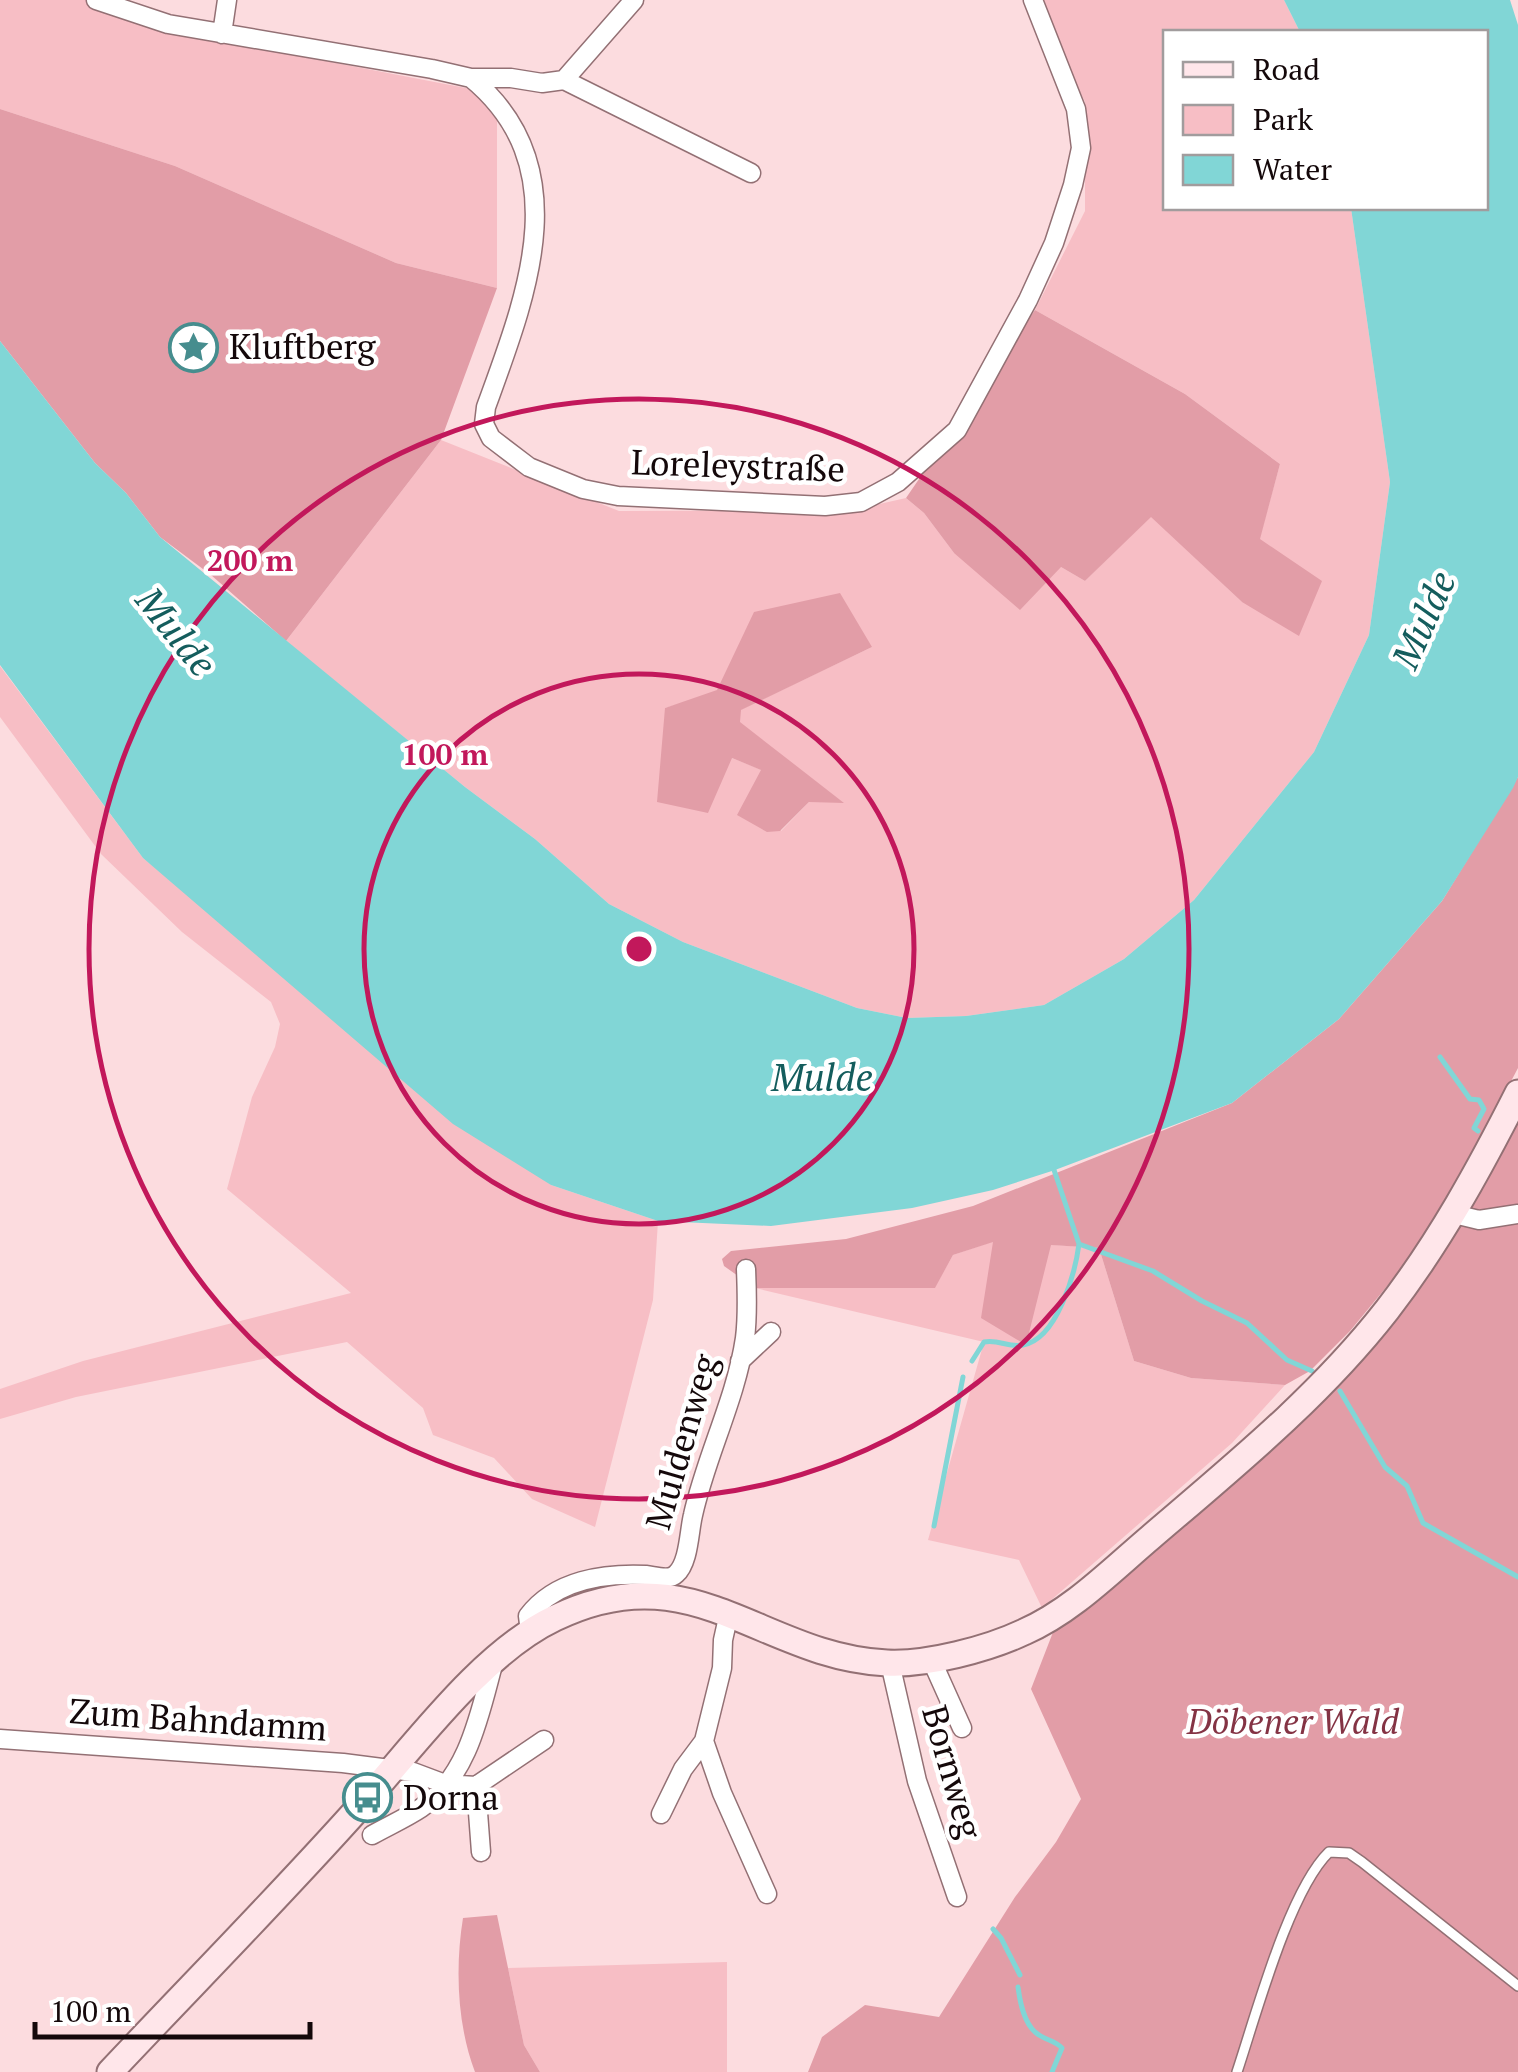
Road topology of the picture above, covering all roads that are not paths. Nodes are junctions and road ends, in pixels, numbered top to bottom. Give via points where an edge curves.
1 (96, 0) edge
2 (227, 0) edge
3 (634, 0) edge
4 (1033, 0) edge
5 (222, 34) junction
6 (471, 78) junction
7 (564, 80) junction
8 (750, 173) dead end
9 (1518, 1093) edge
10 (1450, 1214) junction
11 (1518, 1214) edge
12 (746, 1269) dead end
13 (771, 1332) dead end
14 (740, 1362) junction
15 (729, 1613) junction
16 (530, 1632) junction
17 (932, 1659) junction
18 (494, 1661) junction
19 (890, 1663) junction
20 (962, 1728) dead end
21 (0, 1739) edge
22 (544, 1740) dead end
23 (704, 1740) junction
24 (392, 1770) junction
25 (445, 1784) junction
26 (476, 1786) junction
27 (660, 1814) dead end
28 (372, 1835) dead end
29 (481, 1852) dead end
30 (767, 1894) dead end
31 (957, 1897) dead end
32 (1518, 1986) edge
33 (110, 2072) edge
34 (1237, 2072) edge

1 - 5 street
2 - 5 street
3 - 7 street
4 - 6 street, Loreleystraße via 1076,108 1080,148 1054,243 957,430 898,482 861,502 618,496 529,466 492,438 484,424 486,408 524,293 534,194 526,148 511,119
5 - 6 street
6 - 7 street
7 - 8 street
9 - 10 main road
10 - 11 street via 1479,1220
10 - 17 main road via 1385,1312 1321,1384 1226,1473 1068,1605 1021,1634
12 - 14 street, Muldenweg
13 - 14 street
14 - 16 street, Muldenweg via 677,1574 585,1579 537,1604 528,1616
15 - 16 main road via 674,1597 632,1596 580,1608
15 - 19 main road via 842,1656
15 - 23 street
16 - 18 main road
17 - 19 main road
17 - 20 street
18 - 24 main road
18 - 25 street via 476,1730
19 - 31 street, Bornweg via 917,1781
21 - 24 street, Zum Bahndamm
22 - 26 street
23 - 27 street
23 - 30 street
24 - 25 street, Zum Bahndamm
24 - 33 main road
25 - 26 street, Zum Bahndamm
25 - 28 street via 422,1807
26 - 29 street
32 - 34 lane via 1362,1862 1330,1852 1316,1864 1291,1916

